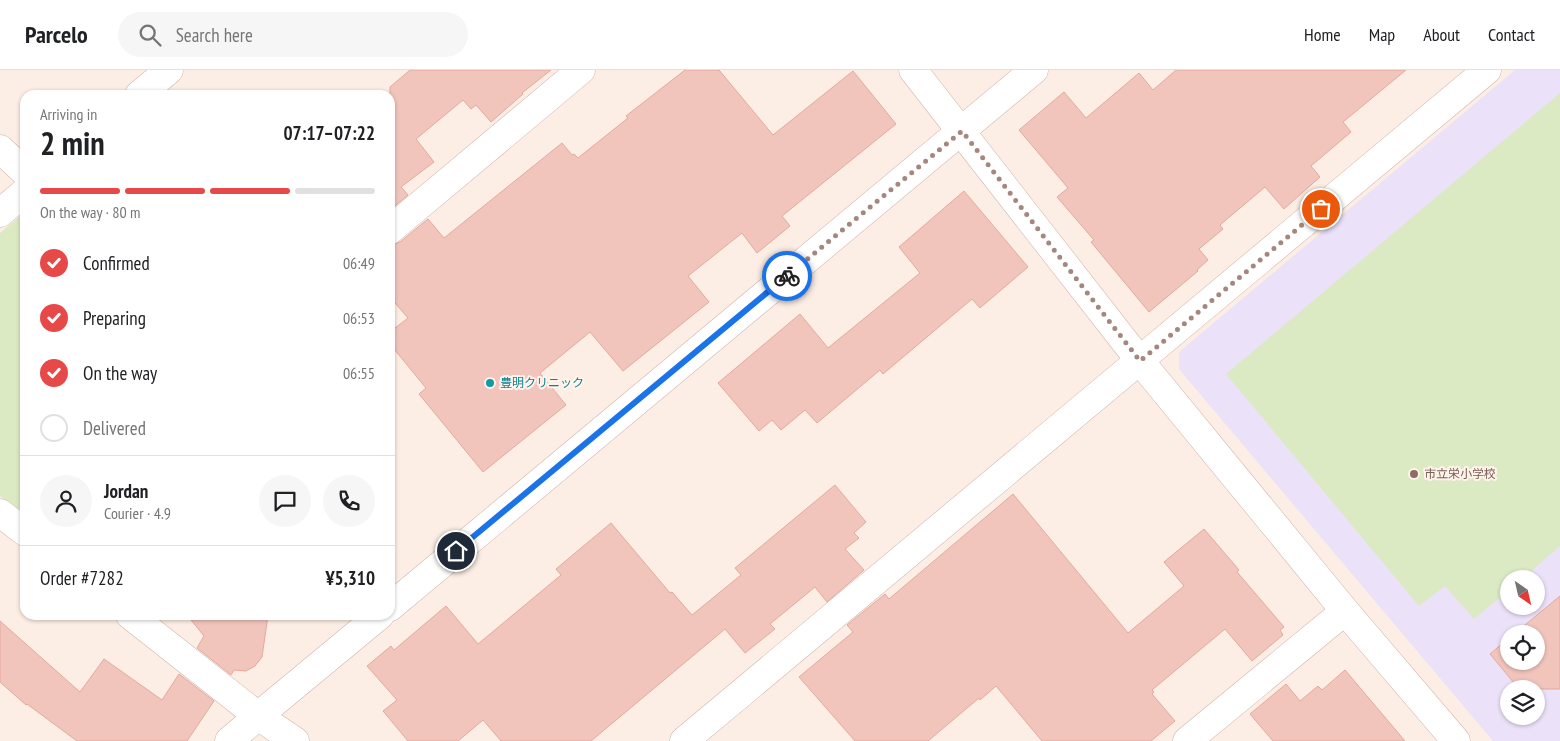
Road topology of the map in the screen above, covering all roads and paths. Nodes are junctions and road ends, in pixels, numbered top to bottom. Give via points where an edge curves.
1 (169, 70) edge
2 (581, 70) edge
3 (913, 70) edge
4 (1034, 70) edge
5 (1487, 70) edge
6 (145, 90) edge
7 (962, 131) junction
8 (0, 149) edge
9 (20, 167) edge
10 (20, 196) edge
11 (0, 213) edge
12 (395, 226) edge
13 (1140, 361) junction
14 (0, 513) edge
15 (20, 528) edge
16 (395, 603) edge
17 (1345, 611) junction
18 (136, 620) edge
19 (374, 620) edge
20 (258, 716) junction
21 (230, 741) edge
22 (295, 741) edge
23 (684, 741) edge
24 (1187, 741) edge
25 (1456, 741) edge

1 - 6 street
2 - 12 street
3 - 7 street
4 - 7 street
5 - 13 street
7 - 13 street
7 - 16 street
8 - 9 street
10 - 11 street
13 - 17 street
13 - 23 street
14 - 15 street
17 - 24 street
17 - 25 street
18 - 20 street
19 - 20 street
20 - 21 street
20 - 22 street

